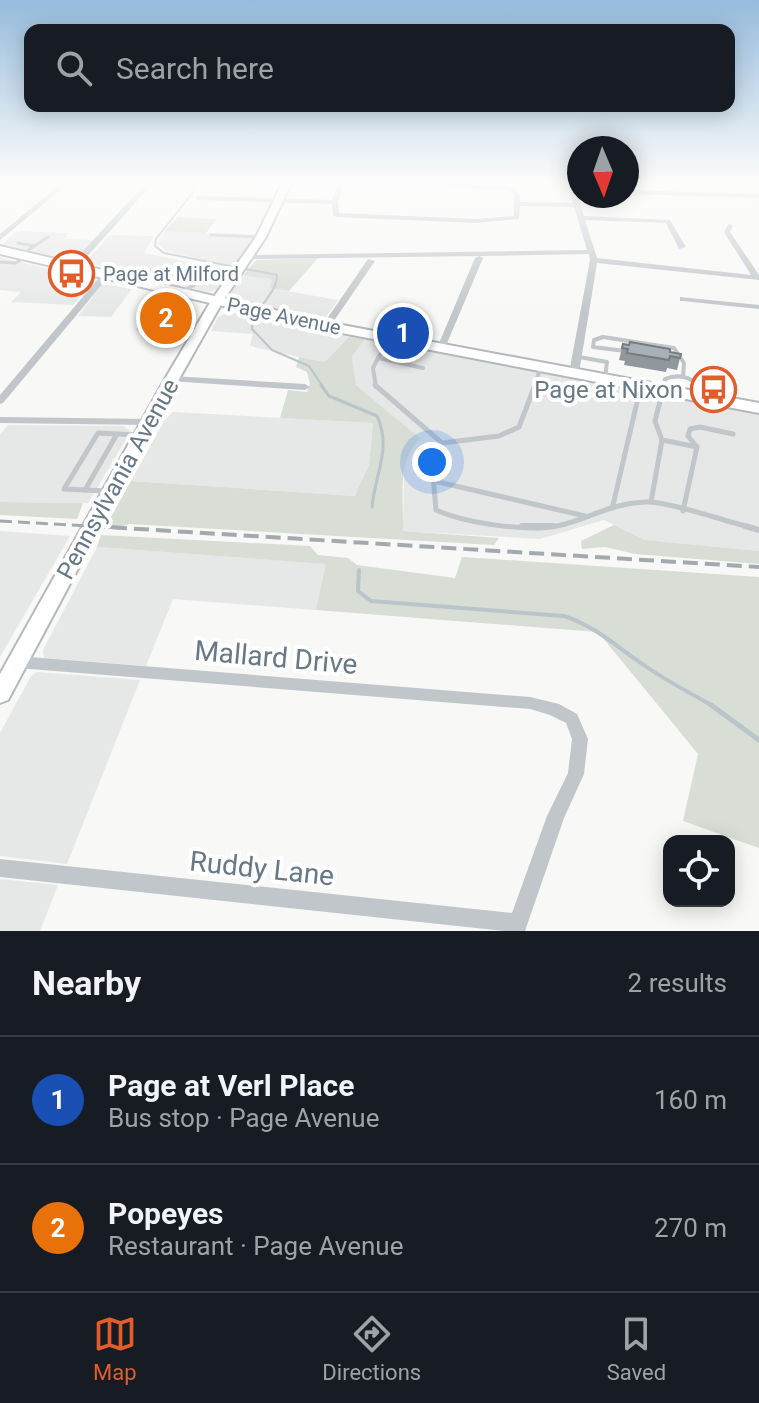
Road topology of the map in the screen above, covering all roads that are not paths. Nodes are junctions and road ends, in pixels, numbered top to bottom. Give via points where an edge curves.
1 (31, 226) edge
2 (110, 226) edge
3 (266, 226) edge
4 (583, 226) edge
5 (671, 226) edge
6 (730, 226) dead end
7 (211, 235) dead end
8 (48, 237) dead end
9 (261, 237) junction
10 (682, 247) dead end
11 (11, 251) edge
12 (593, 256) junction
13 (479, 258) dead end
14 (371, 261) dead end
15 (243, 266) junction
16 (73, 267) junction
17 (106, 275) junction
18 (758, 278) edge
19 (130, 281) junction
20 (178, 293) junction
21 (683, 299) dead end
22 (217, 301) junction
23 (759, 307) edge
24 (204, 325) junction
25 (326, 326) junction
26 (392, 338) junction
27 (581, 346) junction
28 (593, 347) junction
29 (441, 348) junction
30 (631, 352) edge
31 (667, 356) edge
32 (579, 357) junction
33 (678, 357) junction
34 (378, 358) junction
35 (541, 366) junction
36 (423, 368) dead end
37 (574, 373) junction
38 (683, 377) junction
39 (172, 379) junction
40 (605, 379) junction
41 (641, 385) junction
42 (305, 387) dead end
43 (661, 389) junction
44 (700, 396) junction
45 (0, 401) edge
46 (759, 408) edge
47 (0, 420) edge
48 (146, 428) junction
49 (117, 434) junction
50 (733, 434) dead end
51 (662, 440) junction
52 (442, 443) junction
53 (697, 447) junction
54 (434, 481) junction
55 (85, 490) junction
56 (111, 491) junction
57 (651, 502) junction
58 (613, 505) junction
59 (683, 511) junction
60 (588, 517) junction
61 (759, 530) edge
62 (17, 662) junction
63 (0, 694) edge
64 (0, 868) edge
65 (516, 927) edge

1 - 11 street
2 - 16 street
3 - 9 street, Pennsylvania Avenue
4 - 12 street
5 - 10 street
6 - 18 street via 727,232
7 - 9 lane
8 - 11 lane
9 - 15 street, Pennsylvania Avenue
11 - 16 main road, Page Avenue
12 - 15 street
12 - 18 street
12 - 27 street
13 - 29 street
14 - 25 street
15 - 22 street, Pennsylvania Avenue
16 - 17 main road, Page Avenue
17 - 19 main road, Page Avenue
17 - 45 street
19 - 20 main road, Page Avenue
19 - 20 lane via 149,270 199,281
20 - 22 main road, Page Avenue
20 - 24 lane via 162,304 185,312 182,325
21 - 23 street
22 - 24 street, Pennsylvania Avenue
22 - 25 main road, Page Avenue
24 - 39 street, Pennsylvania Avenue
25 - 26 main road, Page Avenue
26 - 29 main road, Page Avenue
26 - 34 lane
27 - 28 lane
27 - 32 street
28 - 30 lane
28 - 33 lane via 594,340 603,337 674,348
29 - 35 main road, Page Avenue
31 - 33 lane
32 - 37 street
32 - 40 lane via 607,362
33 - 38 lane via 684,363
34 - 36 lane
34 - 52 lane via 373,368 376,388
35 - 37 main road, Page Avenue
35 - 52 lane via 519,427 511,433
37 - 40 main road, Page Avenue
38 - 43 lane via 665,379
38 - 44 lane via 699,385
39 - 42 street
39 - 48 street, Pennsylvania Avenue
40 - 41 main road, Page Avenue
41 - 43 main road, Page Avenue
41 - 58 lane
43 - 44 main road, Page Avenue
43 - 51 lane via 655,421
44 - 46 main road, Page Avenue
47 - 48 street
48 - 49 lane
48 - 56 street, Pennsylvania Avenue
49 - 55 lane
49 - 55 lane via 98,433 64,489
50 - 53 lane via 694,427 688,436
51 - 53 lane
51 - 57 lane
52 - 54 lane
53 - 59 lane
54 - 60 lane
54 - 60 lane via 436,510 454,518 535,528
55 - 56 lane
56 - 62 street, Pennsylvania Avenue
57 - 58 lane
57 - 59 lane
58 - 60 lane
59 - 61 lane
62 - 63 street, Pennsylvania Avenue
62 - 65 street, Mallard Drive via 554,709 572,719 580,739 576,774
64 - 65 street, Ruddy Lane

